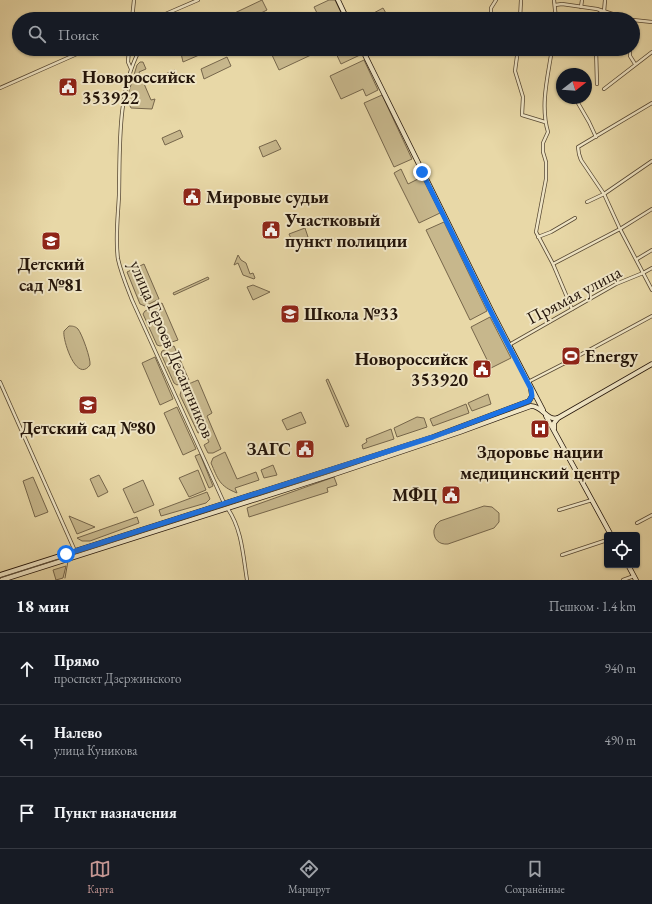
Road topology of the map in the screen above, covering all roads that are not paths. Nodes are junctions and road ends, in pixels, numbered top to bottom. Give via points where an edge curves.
1 (134, 0) edge
2 (198, 0) edge
3 (338, 0) edge
4 (496, 0) edge
5 (521, 0) edge
6 (554, 0) edge
7 (582, 0) edge
8 (605, 0) edge
9 (555, 5) junction
10 (581, 7) junction
11 (602, 11) junction
12 (133, 12) edge
13 (173, 12) edge
14 (344, 12) edge
15 (491, 12) edge
16 (520, 12) edge
17 (556, 12) edge
18 (605, 12) edge
19 (640, 21) edge
20 (652, 22) edge
21 (652, 52) edge
22 (72, 56) edge
23 (128, 56) edge
24 (137, 56) edge
25 (365, 56) edge
26 (517, 56) edge
27 (551, 56) edge
28 (596, 56) edge
29 (630, 56) edge
30 (635, 64) junction
31 (131, 69) junction
32 (597, 84) dead end
33 (0, 88) edge
34 (604, 89) dead end
35 (652, 103) edge
36 (579, 104) edge
37 (545, 122) junction
38 (596, 137) junction
39 (652, 162) edge
40 (604, 194) junction
41 (587, 202) dead end
42 (652, 209) edge
43 (575, 218) dead end
44 (620, 229) junction
45 (538, 237) junction
46 (652, 250) edge
47 (637, 259) junction
48 (553, 264) junction
49 (652, 268) edge
50 (643, 273) junction
51 (652, 290) edge
52 (572, 310) junction
53 (652, 316) edge
54 (508, 345) junction
55 (652, 364) edge
56 (0, 382) edge
57 (528, 382) junction
58 (531, 389) junction
59 (529, 401) junction
60 (537, 401) junction
61 (531, 406) junction
62 (544, 412) junction
63 (558, 418) junction
64 (554, 431) junction
65 (434, 439) junction
66 (592, 500) junction
67 (224, 502) junction
68 (228, 509) junction
69 (559, 510) dead end
70 (652, 515) edge
71 (637, 523) dead end
72 (609, 532) edge
73 (604, 541) edge
74 (76, 554) junction
75 (562, 555) dead end
76 (630, 568) edge
77 (0, 574) edge
78 (635, 578) edge
79 (2, 580) edge
80 (247, 580) edge
81 (623, 580) edge

1 - 12 street
2 - 13 street
3 - 14 street
4 - 15 street
5 - 16 street
6 - 9 street
7 - 10 street
8 - 11 street
9 - 10 street
9 - 17 street
10 - 11 street
11 - 18 street
19 - 20 street
21 - 30 street
22 - 33 street
23 - 31 street, улица Героев Десантников
24 - 31 street
25 - 54 street
26 - 37 street via 515,71 522,97 522,115
27 - 37 street via 544,108
28 - 32 street
29 - 30 street
30 - 34 street
31 - 67 street, улица Героев Десантников via 123,112 118,260 132,300
35 - 38 street
36 - 38 street
37 - 45 street via 548,132 543,142 546,179 536,228
38 - 40 street via 578,147 578,154
39 - 40 street
40 - 41 street
40 - 44 street
42 - 44 street
43 - 45 street
44 - 47 street
44 - 48 street
45 - 48 street
46 - 47 street
47 - 50 street
48 - 52 street
49 - 50 street, Прямая улица
50 - 51 street
50 - 52 street, Прямая улица via 616,284
52 - 54 street, Прямая улица
53 - 57 street
54 - 57 street
55 - 63 street
56 - 74 street
57 - 58 street
58 - 59 street via 532,396
58 - 60 street
59 - 60 street
59 - 65 street
60 - 61 street
60 - 62 street
61 - 62 street
61 - 65 street
62 - 63 street via 550,418
62 - 64 street
63 - 64 street via 554,422
64 - 66 street
65 - 67 street
65 - 68 street
66 - 69 street
66 - 72 street
67 - 68 street, улица Героев Десантников
67 - 74 street
68 - 74 street
68 - 80 street, улица Героев Десантников via 241,540
70 - 71 street
73 - 75 street
74 - 77 street
74 - 79 street
76 - 78 street
78 - 81 street

